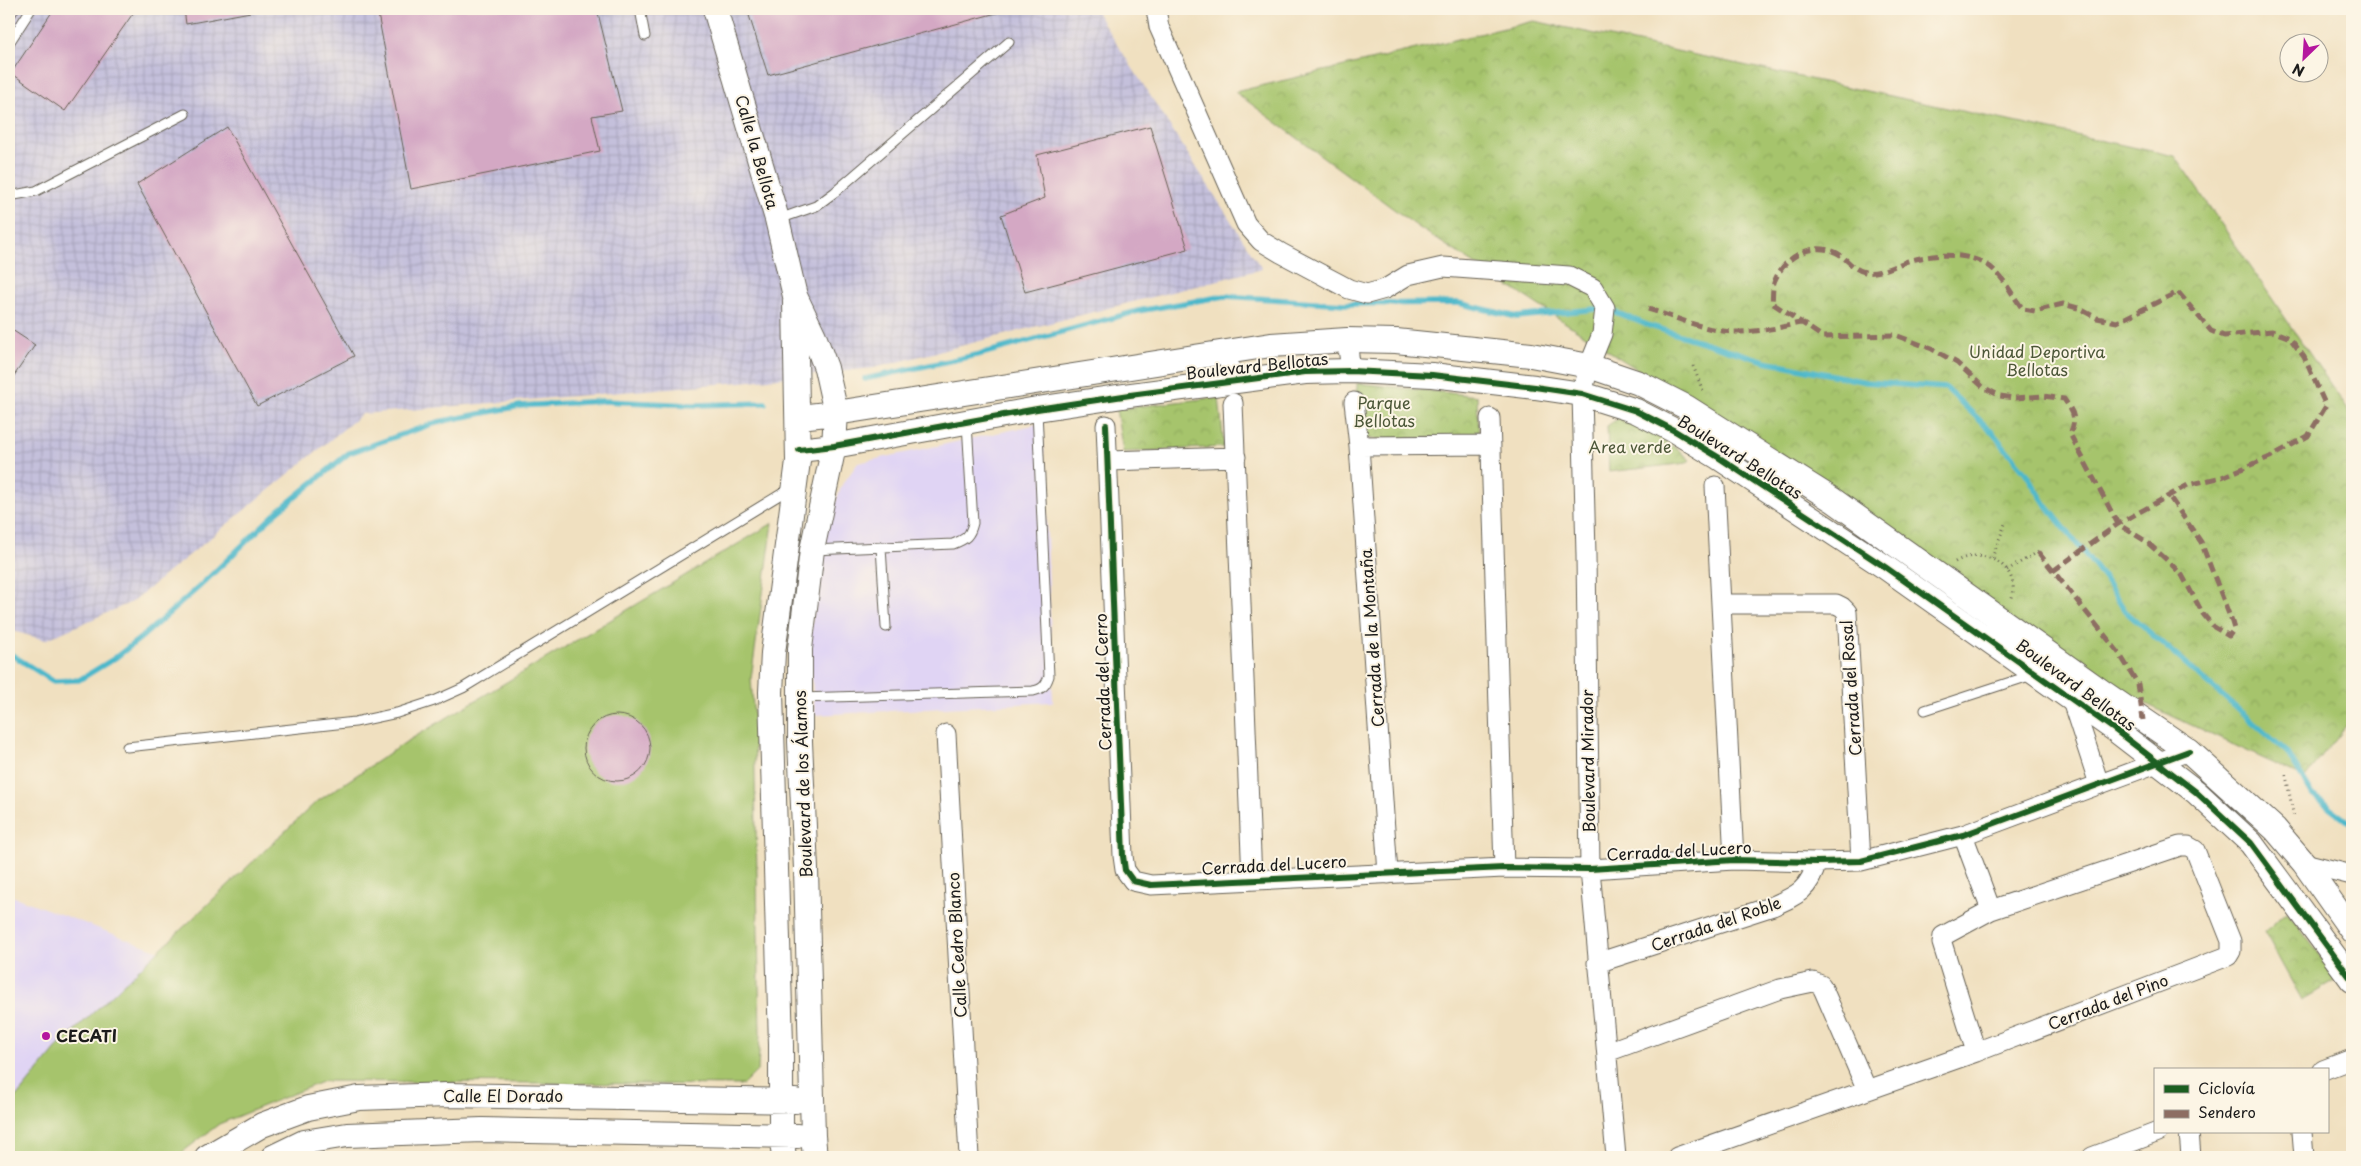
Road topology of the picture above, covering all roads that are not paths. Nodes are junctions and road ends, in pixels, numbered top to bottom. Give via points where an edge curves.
1 (31, 9) edge
2 (640, 9) edge
3 (715, 9) edge
4 (1156, 9) edge
5 (645, 36) dead end
6 (1009, 42) dead end
7 (9, 43) edge
8 (185, 114) dead end
9 (9, 196) edge
10 (777, 219) junction
11 (795, 296) junction
12 (1347, 340) junction
13 (1227, 352) junction
14 (1588, 366) junction
15 (1351, 371) junction
16 (1099, 372) junction
17 (1233, 392) junction
18 (1582, 394) junction
19 (1103, 400) junction
20 (1354, 402) dead end
21 (1037, 409) junction
22 (836, 413) junction
23 (799, 418) junction
24 (1490, 418) dead end
25 (966, 422) junction
26 (1106, 424) dead end
27 (1719, 428) junction
28 (834, 446) junction
29 (1359, 446) junction
30 (1491, 446) junction
31 (799, 450) junction
32 (1718, 457) junction
33 (1236, 458) junction
34 (1109, 461) junction
35 (795, 485) junction
36 (1715, 486) dead end
37 (1899, 545) junction
38 (881, 547) junction
39 (812, 550) junction
40 (1885, 567) junction
41 (1722, 604) junction
42 (886, 627) dead end
43 (2037, 674) junction
44 (800, 698) junction
45 (2070, 698) junction
46 (1925, 710) dead end
47 (946, 734) dead end
48 (127, 746) dead end
49 (2189, 751) junction
50 (2158, 764) junction
51 (2099, 784) junction
52 (1963, 835) junction
53 (1734, 860) junction
54 (1861, 860) junction
55 (1817, 862) junction
56 (2304, 863) junction
57 (1504, 868) junction
58 (1590, 869) junction
59 (1388, 874) junction
60 (2352, 875) edge
61 (1252, 880) junction
62 (1151, 885) joint
63 (1992, 910) junction
64 (2351, 927) edge
65 (2326, 942) junction
66 (1598, 964) junction
67 (2352, 980) edge
68 (1608, 1052) junction
69 (1976, 1052) junction
70 (2352, 1059) edge
71 (2328, 1068) edge
72 (1867, 1090) junction
73 (780, 1101) junction
74 (812, 1102) junction
75 (2154, 1134) edge
76 (2190, 1134) edge
77 (2302, 1134) edge
78 (782, 1146) edge
79 (814, 1147) edge
80 (208, 1157) edge
81 (273, 1157) edge
82 (969, 1157) edge
83 (1616, 1157) edge
84 (1677, 1157) edge
85 (2092, 1157) edge
86 (2191, 1157) edge
87 (2304, 1157) edge

1 - 7 lane
2 - 5 lane
3 - 10 street, Calle la Bellota
4 - 14 street, Boulevard Mirador via 1159,27 1246,224 1261,241 1350,289 1367,294 1386,289 1408,275 1443,267 1569,276 1593,288 1605,308 1602,334
6 - 10 lane via 816,206
8 - 9 lane via 36,191
10 - 11 street, Calle la Bellota
11 - 22 street, Calle la Bellota via 826,368
11 - 23 street, Calle la Bellota
12 - 13 street, Boulevard Bellotas via 1271,344
12 - 14 street, Boulevard Bellotas via 1456,346
12 - 15 street
13 - 16 street, Boulevard Bellotas
13 - 17 street
14 - 18 street, Boulevard Mirador
14 - 27 street, Boulevard Bellotas via 1640,383
15 - 17 street, Boulevard Bellotas via 1305,372
15 - 18 street, Boulevard Bellotas via 1432,375
16 - 19 street
16 - 22 street, Boulevard Bellotas
17 - 19 street, Boulevard Bellotas
17 - 33 street
18 - 32 street, Boulevard Bellotas via 1636,411
18 - 58 street, Boulevard Mirador
19 - 21 street, Boulevard Bellotas
20 - 29 street, Cerrada de la Montaña
21 - 25 street, Boulevard Bellotas
21 - 44 lane via 1047,684 1033,691
22 - 23 street, Boulevard Bellotas
22 - 28 street, Boulevard de los Álamos
23 - 31 street, Boulevard de los Álamos
24 - 30 street
25 - 28 street, Boulevard Bellotas
25 - 38 lane via 970,533 964,540 953,544
26 - 34 street
27 - 32 street
27 - 37 street, Boulevard Bellotas
28 - 31 street, Boulevard Bellotas
28 - 39 street, Boulevard de los Álamos
29 - 30 street
29 - 59 street, Cerrada de la Montaña
30 - 57 street
31 - 35 street, Boulevard de los Álamos
32 - 40 street, Boulevard Bellotas
33 - 34 street
33 - 61 street
34 - 62 street, Cerrada del Cerro via 1123,856 1125,870 1133,881
35 - 48 lane via 463,688 434,700 397,713 355,722
35 - 73 street, Boulevard de los Álamos via 772,652
36 - 41 street
37 - 40 street
37 - 49 street, Boulevard Bellotas
38 - 39 lane
38 - 42 lane
39 - 44 street, Boulevard de los Álamos via 800,649
40 - 43 street, Boulevard Bellotas
41 - 53 street
41 - 54 street, Cerrada del Rosal via 1836,604 1847,612
43 - 45 street, Boulevard Bellotas
43 - 46 lane
44 - 74 street, Boulevard de los Álamos
45 - 50 street, Boulevard Bellotas
45 - 51 street
47 - 82 street, Calle Cedro Blanco
49 - 50 street, Cerrada del Lucero
49 - 56 street, Boulevard Bellotas via 2245,800
50 - 51 street, Cerrada del Lucero
50 - 65 street, Boulevard Bellotas via 2196,792 2252,844
51 - 52 street, Cerrada del Lucero
52 - 54 street, Cerrada del Lucero
52 - 63 street
53 - 55 street, Cerrada del Lucero
53 - 58 street, Cerrada del Lucero
54 - 55 street, Cerrada del Lucero
55 - 66 street, Cerrada del Roble via 1807,887 1796,896
56 - 60 street
56 - 64 street, Boulevard Bellotas
57 - 58 street, Cerrada del Lucero
57 - 59 street, Cerrada del Lucero
58 - 66 street, Boulevard Mirador
59 - 61 street, Cerrada del Lucero
61 - 62 street, Cerrada del Lucero
63 - 69 street, Cerrada del Pino via 1942,939
63 - 69 street, Cerrada del Pino via 2185,845 2195,850 2232,947 2228,956
64 - 65 street
65 - 67 street, Boulevard Bellotas
66 - 68 street, Boulevard Mirador
68 - 72 street via 1780,989 1813,982 1821,985 1824,991
68 - 83 street, Boulevard Mirador
69 - 72 street, Cerrada del Pino
70 - 71 street
72 - 84 street, Cerrada del Pino
73 - 74 street, Calle El Dorado
73 - 78 street, Boulevard de los Álamos
73 - 80 street, Calle El Dorado via 457,1095 359,1098 308,1108 262,1124
74 - 79 street, Boulevard de los Álamos
75 - 85 street
76 - 86 street
77 - 87 street
78 - 79 street
78 - 81 street via 482,1130 347,1135 304,1142

